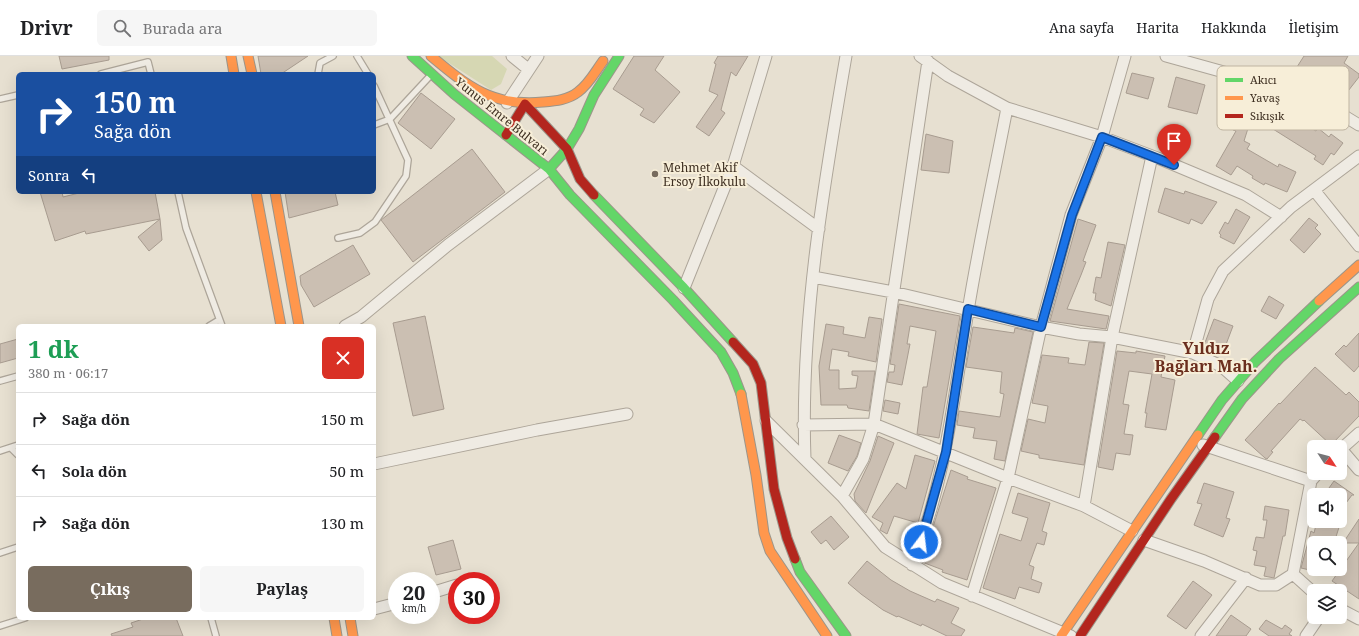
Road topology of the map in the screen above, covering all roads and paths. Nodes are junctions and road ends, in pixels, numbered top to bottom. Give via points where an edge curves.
1 (147, 56) edge
2 (231, 56) edge
3 (248, 56) edge
4 (333, 56) edge
5 (357, 56) edge
6 (412, 56) edge
7 (431, 56) edge
8 (512, 56) edge
9 (538, 56) edge
10 (607, 56) edge
11 (619, 56) edge
12 (766, 56) edge
13 (846, 56) edge
14 (1126, 56) edge
15 (1166, 56) edge
16 (925, 58) edge
17 (148, 62) junction
18 (528, 69) junction
19 (1217, 70) edge
20 (109, 72) edge
21 (150, 72) edge
22 (234, 72) edge
23 (252, 72) edge
24 (318, 72) edge
25 (367, 72) edge
26 (431, 74) junction
27 (376, 90) edge
28 (16, 95) edge
29 (0, 99) edge
30 (507, 103) junction
31 (525, 104) junction
32 (1007, 108) junction
33 (390, 119) junction
34 (1349, 119) edge
35 (376, 124) edge
36 (1359, 125) edge
37 (506, 135) junction
38 (1102, 137) junction
39 (567, 148) junction
40 (1152, 156) junction
41 (1359, 156) edge
42 (734, 166) junction
43 (549, 169) junction
44 (1314, 190) junction
45 (178, 194) edge
46 (256, 194) edge
47 (275, 194) edge
48 (1281, 217) junction
49 (819, 230) junction
50 (338, 238) dead end
51 (1359, 246) edge
52 (1359, 266) edge
53 (813, 277) junction
54 (1359, 287) edge
55 (684, 288) junction
56 (893, 292) junction
57 (968, 309) junction
58 (220, 320) junction
59 (213, 324) edge
60 (221, 324) edge
61 (281, 324) edge
62 (298, 324) edge
63 (349, 324) edge
64 (1041, 327) junction
65 (1112, 337) junction
66 (1193, 353) junction
67 (16, 377) edge
68 (0, 381) edge
69 (1238, 381) junction
70 (627, 414) dead end
71 (766, 421) junction
72 (874, 424) junction
73 (803, 425) junction
74 (1359, 433) edge
75 (1194, 440) junction
76 (1347, 444) edge
77 (16, 446) edge
78 (1208, 447) junction
79 (10, 448) junction
80 (0, 451) edge
81 (16, 452) edge
82 (946, 452) junction
83 (1347, 457) edge
84 (804, 459) junction
85 (376, 464) edge
86 (1359, 470) edge
87 (1307, 475) edge
88 (1008, 478) junction
89 (1313, 480) edge
90 (842, 496) junction
91 (1084, 506) junction
92 (1132, 531) junction
93 (1144, 540) junction
94 (16, 548) edge
95 (0, 553) edge
96 (912, 565) junction
97 (1293, 574) junction
98 (1246, 578) junction
99 (1307, 587) edge
100 (972, 596) junction
101 (388, 605) edge
102 (376, 608) edge
103 (1347, 613) edge
104 (1359, 619) edge
105 (19, 620) edge
106 (212, 620) edge
107 (334, 620) edge
108 (350, 620) edge
109 (1314, 624) edge
110 (0, 626) edge
111 (1065, 635) edge
112 (216, 636) edge
113 (337, 636) edge
114 (353, 636) edge
115 (827, 636) edge
116 (846, 636) edge
117 (1080, 636) edge
118 (1201, 636) edge
119 (1306, 636) edge

1 - 17 lane
2 - 22 street
3 - 23 street
4 - 24 lane via 320,63
5 - 25 lane
6 - 26 street, Yunus Emre Bulvarı
7 - 30 street, Yunus Emre Bulvarı via 472,89 488,98
8 - 18 street
9 - 18 street
10 - 31 street, Yunus Emre Bulvarı via 580,91 567,98
11 - 39 street, Yunus Emre Bulvarı via 594,95 579,129
12 - 42 street
13 - 49 street
14 - 38 street
15 - 19 street
16 - 32 street via 948,76
16 - 56 street
17 - 20 lane
17 - 21 lane
18 - 30 street
26 - 33 lane
26 - 37 street, Yunus Emre Bulvarı
27 - 33 lane
28 - 29 lane
30 - 31 street, Yunus Emre Bulvarı
31 - 37 street
31 - 39 street
32 - 38 street
32 - 57 street
33 - 35 lane
33 - 50 lane via 408,160 406,176 375,222 360,233
34 - 36 street
37 - 43 street, Yunus Emre Bulvarı
38 - 40 street
38 - 64 street via 1072,215
39 - 43 street, Yunus Emre Bulvarı
39 - 55 street via 580,179
40 - 48 street via 1246,195
40 - 65 street
41 - 44 street
42 - 49 street
42 - 55 street
43 - 63 street via 448,244 361,317
43 - 115 street via 570,195 721,352 733,373 742,398 764,533 770,551
44 - 48 street
44 - 51 street
45 - 58 lane via 186,228
46 - 61 street
47 - 62 street
48 - 66 street via 1223,271 1208,299
49 - 53 street
52 - 69 street via 1340,281
53 - 56 street
53 - 73 street
54 - 78 street via 1295,343 1259,380
55 - 71 street via 753,364 761,383
56 - 57 street
56 - 72 street
57 - 64 street
57 - 82 street
58 - 59 lane
58 - 60 lane
64 - 65 street
64 - 88 street
65 - 66 street
65 - 91 street
66 - 69 street via 1221,366
67 - 68 lane
69 - 75 street
70 - 85 street
71 - 84 street
71 - 116 street via 774,489 787,538 800,572
72 - 73 street
72 - 82 street
72 - 90 street via 863,459
73 - 84 street
74 - 76 street
75 - 78 street
75 - 92 street
77 - 79 lane
78 - 87 street
78 - 93 street
79 - 80 lane
79 - 81 lane
82 - 88 street
82 - 96 street
83 - 86 street
84 - 90 street
88 - 91 street
88 - 100 street
89 - 97 street
90 - 96 street via 885,547
91 - 92 street
92 - 111 street
93 - 98 street
93 - 117 street
94 - 95 lane
96 - 100 street via 942,584
97 - 98 street via 1276,585 1260,585
97 - 99 street
98 - 118 street
100 - 111 street
101 - 102 street
103 - 104 street
105 - 110 lane
106 - 112 lane
107 - 113 street
108 - 114 street
109 - 119 street

